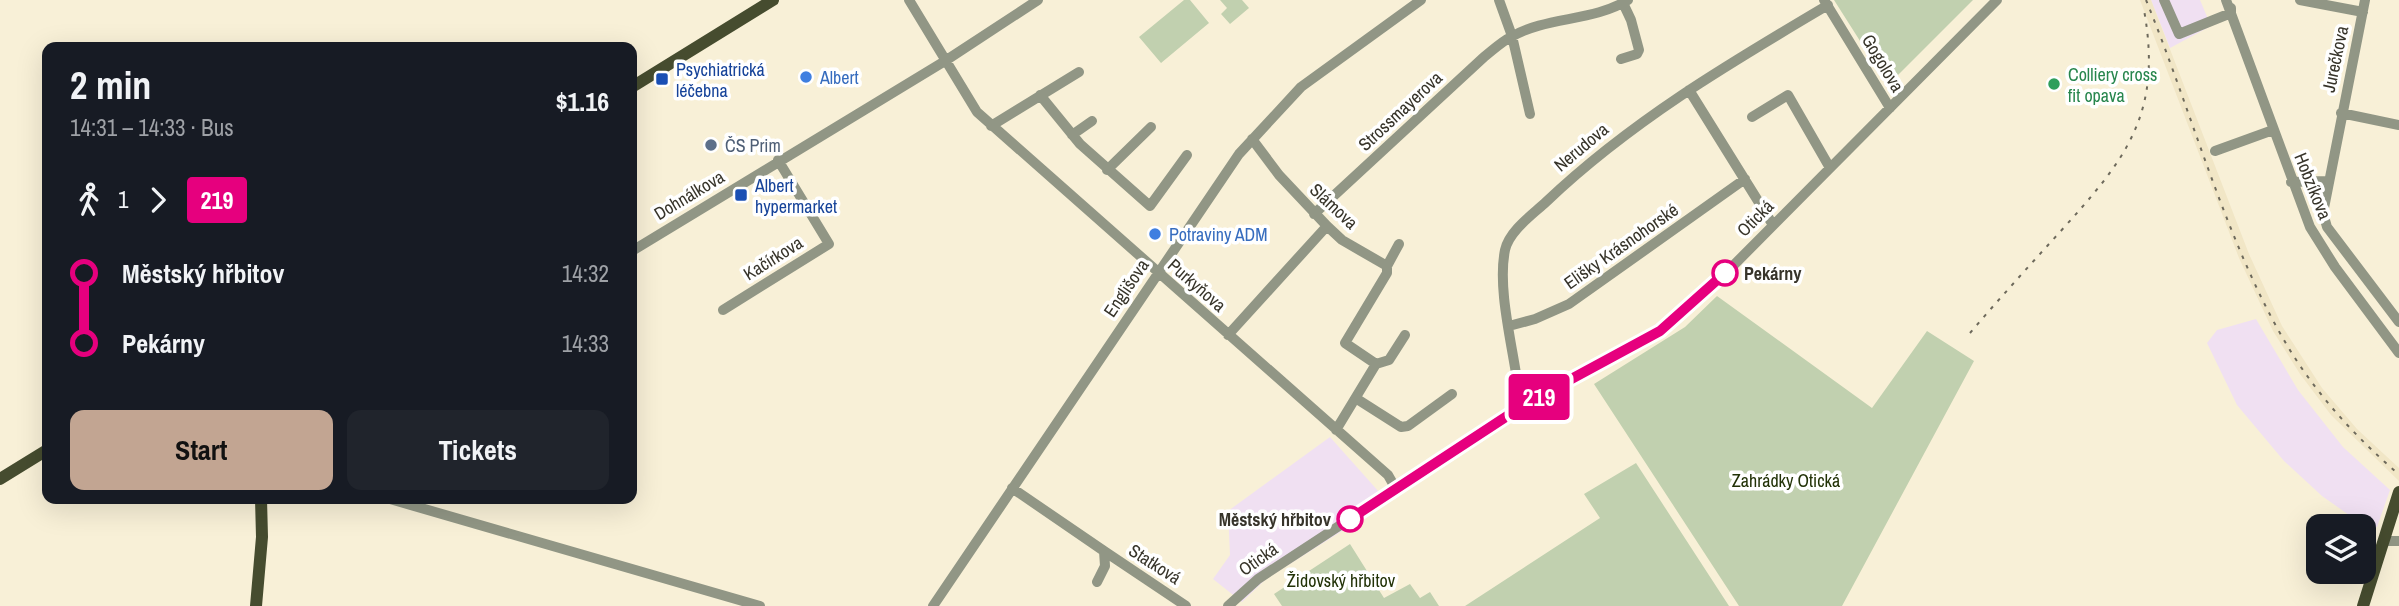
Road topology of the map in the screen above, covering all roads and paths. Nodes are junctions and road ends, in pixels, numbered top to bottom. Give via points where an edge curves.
1 (773, 0) edge
2 (909, 0) edge
3 (1038, 0) edge
4 (1421, 0) edge
5 (1499, 0) edge
6 (1997, 0) edge
7 (2164, 0) edge
8 (2229, 0) edge
9 (2300, 0) edge
10 (2365, 0) edge
11 (1625, 2) edge
12 (1826, 3) edge
13 (2363, 12) junction
14 (2231, 13) junction
15 (1512, 36) junction
16 (1621, 59) dead end
17 (945, 61) junction
18 (1079, 72) dead end
19 (637, 84) edge
20 (1689, 90) junction
21 (1040, 95) junction
22 (1890, 108) junction
23 (2341, 113) junction
24 (1530, 114) dead end
25 (1752, 117) dead end
26 (1092, 121) dead end
27 (2399, 125) edge
28 (991, 126) junction
29 (1151, 127) dead end
30 (2273, 130) junction
31 (1072, 135) junction
32 (1252, 139) junction
33 (2215, 151) dead end
34 (1186, 155) dead end
35 (778, 160) junction
36 (1830, 168) junction
37 (1107, 170) junction
38 (1745, 179) junction
39 (2328, 181) junction
40 (2291, 182) junction
41 (2323, 213) junction
42 (1314, 214) junction
43 (2306, 218) junction
44 (1773, 225) junction
45 (1327, 226) junction
46 (1399, 244) dead end
47 (637, 248) edge
48 (1387, 266) junction
49 (1158, 274) junction
50 (723, 310) dead end
51 (2399, 322) edge
52 (1509, 326) junction
53 (2399, 330) edge
54 (1228, 335) junction
55 (1405, 335) dead end
56 (2389, 339) junction
57 (2399, 353) edge
58 (1376, 364) junction
59 (1452, 394) dead end
60 (1357, 399) junction
61 (1527, 403) junction
62 (1336, 430) junction
63 (42, 453) edge
64 (0, 479) edge
65 (1012, 488) junction
66 (1396, 489) junction
67 (2399, 492) edge
68 (261, 504) edge
69 (407, 504) edge
70 (2384, 541) junction
71 (2399, 541) edge
72 (1104, 551) junction
73 (1097, 582) dead end
74 (256, 606) edge
75 (760, 606) edge
76 (933, 606) edge
77 (1186, 606) edge
78 (1228, 606) edge
79 (2363, 606) edge

1 - 19 main road
2 - 17 street, Purkyňova
3 - 17 street, Dohnálkova
4 - 32 street, Englišova via 1323,69
5 - 15 street
6 - 22 street, Otická
7 - 14 street via 2179,34
8 - 14 street, Hobzíkova
9 - 13 street, Jurečkova
10 - 13 street, Jurečkova
11 - 15 street, Strossmayerova
11 - 16 street via 1639,50
12 - 20 street, Nerudova
12 - 22 street, Gogolova
13 - 23 street, Jurečkova
14 - 30 street, Hobzíkova
15 - 24 street
15 - 42 street, Strossmayerova
17 - 28 street, Purkyňova
17 - 35 street, Dohnálkova
18 - 21 street
20 - 38 street
20 - 52 street, Nerudova via 1582,167 1520,227 1506,248
21 - 28 street
21 - 31 street
22 - 36 street, Otická
23 - 27 street, Jurečkova
23 - 39 street, Jurečkova
25 - 36 street via 1788,94
26 - 31 street
28 - 49 street, Purkyňova
29 - 37 street
30 - 33 street
30 - 40 street, Hobzíkova
31 - 37 street
32 - 42 street, Slámova
32 - 49 street, Englišova
34 - 37 street via 1150,206
35 - 47 street, Dohnálkova
35 - 50 street, Kačírkova via 829,244
36 - 44 street, Otická
38 - 44 street
38 - 52 street, Elišky Krásnohorské via 1579,297
39 - 40 street
39 - 41 street, Jurečkova
40 - 43 street, Hobzíkova
41 - 43 street
41 - 51 street via 2327,227
42 - 45 street, Slámova
43 - 56 street, Hobzíkova via 2318,242
44 - 61 street, Otická via 1669,324
45 - 48 street, Slámova
45 - 54 street
46 - 48 street
48 - 58 street via 1345,343
49 - 54 street, Purkyňova
49 - 65 street, Englišova
52 - 61 street, Nerudova via 1518,387
53 - 56 street
54 - 62 street, Purkyňova
55 - 58 street via 1388,360
56 - 57 street, Hobzíkova
58 - 60 street
59 - 60 street via 1408,426
60 - 62 street
61 - 66 street, Otická
62 - 66 street, Purkyňova via 1388,475
63 - 64 main road
65 - 72 street
65 - 76 street, Englišova
66 - 78 street, Otická via 1249,585
67 - 70 main road
68 - 74 main road
69 - 75 street
70 - 71 street
70 - 79 main road
72 - 73 street via 1105,566
72 - 77 street, Statková

